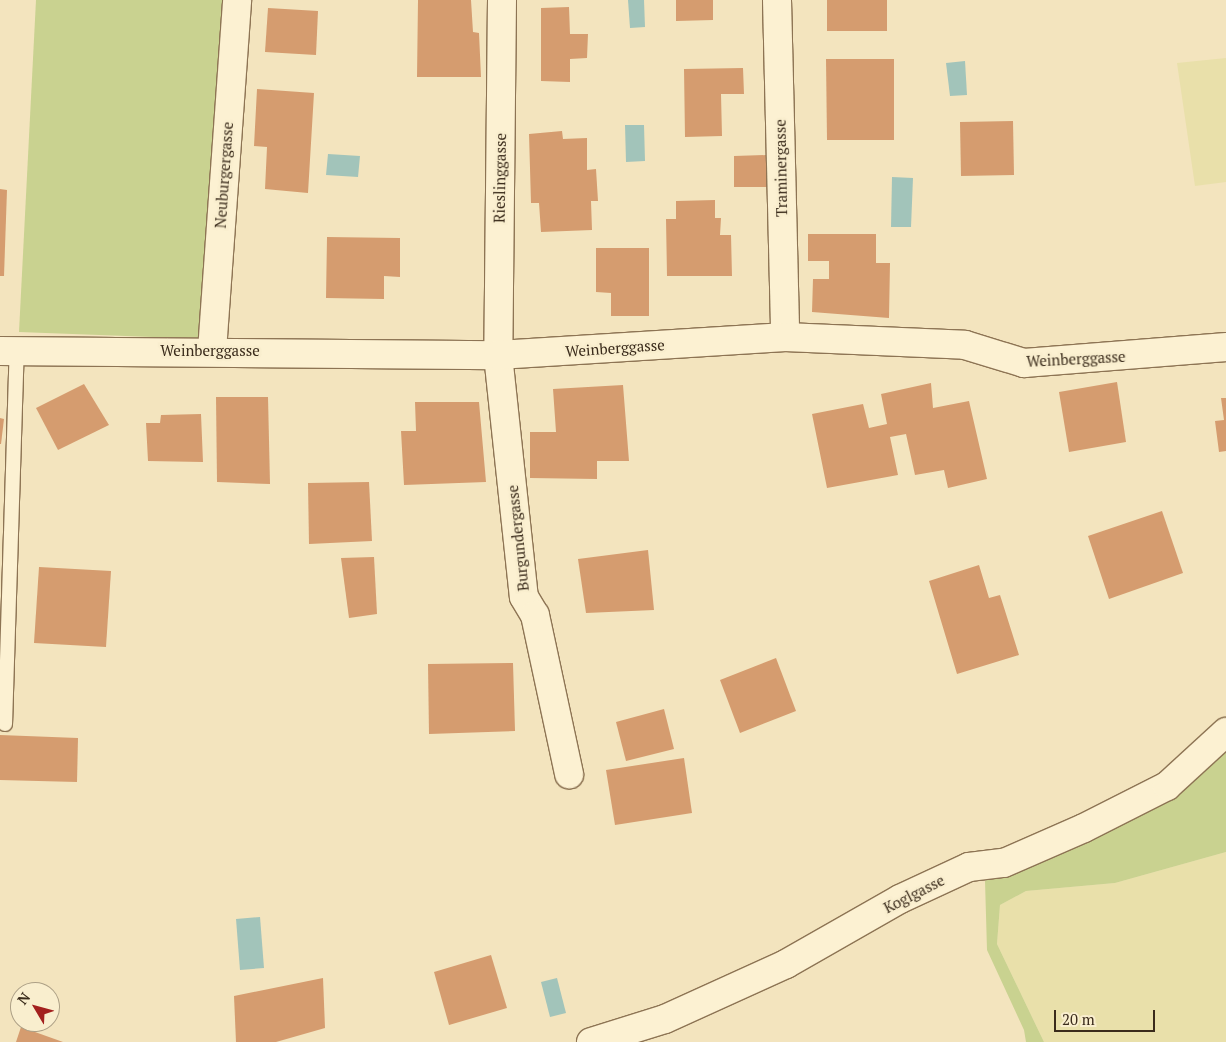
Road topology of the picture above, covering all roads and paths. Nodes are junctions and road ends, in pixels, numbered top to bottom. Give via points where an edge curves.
1 (237, 0) edge
2 (502, 0) edge
3 (777, 0) edge
4 (785, 337) junction
5 (1226, 346) edge
6 (8, 351) edge
7 (212, 351) junction
8 (498, 355) junction
9 (5, 724) dead end
10 (1226, 732) edge
11 (569, 774) dead end
12 (591, 1042) edge

1 - 7 street, Neuburgergasse
2 - 8 street, Rieslinggasse
3 - 4 street, Traminergasse
4 - 5 street, Weinberggasse via 965,345 1024,363
4 - 8 street, Weinberggasse
6 - 7 street, Weinberggasse
6 - 9 lane
7 - 8 street, Weinberggasse
8 - 11 street, Burgundergasse via 524,597 535,615
10 - 12 street, Koglgasse via 1167,786 1084,828 1004,863 969,867 900,899 786,964 665,1019

